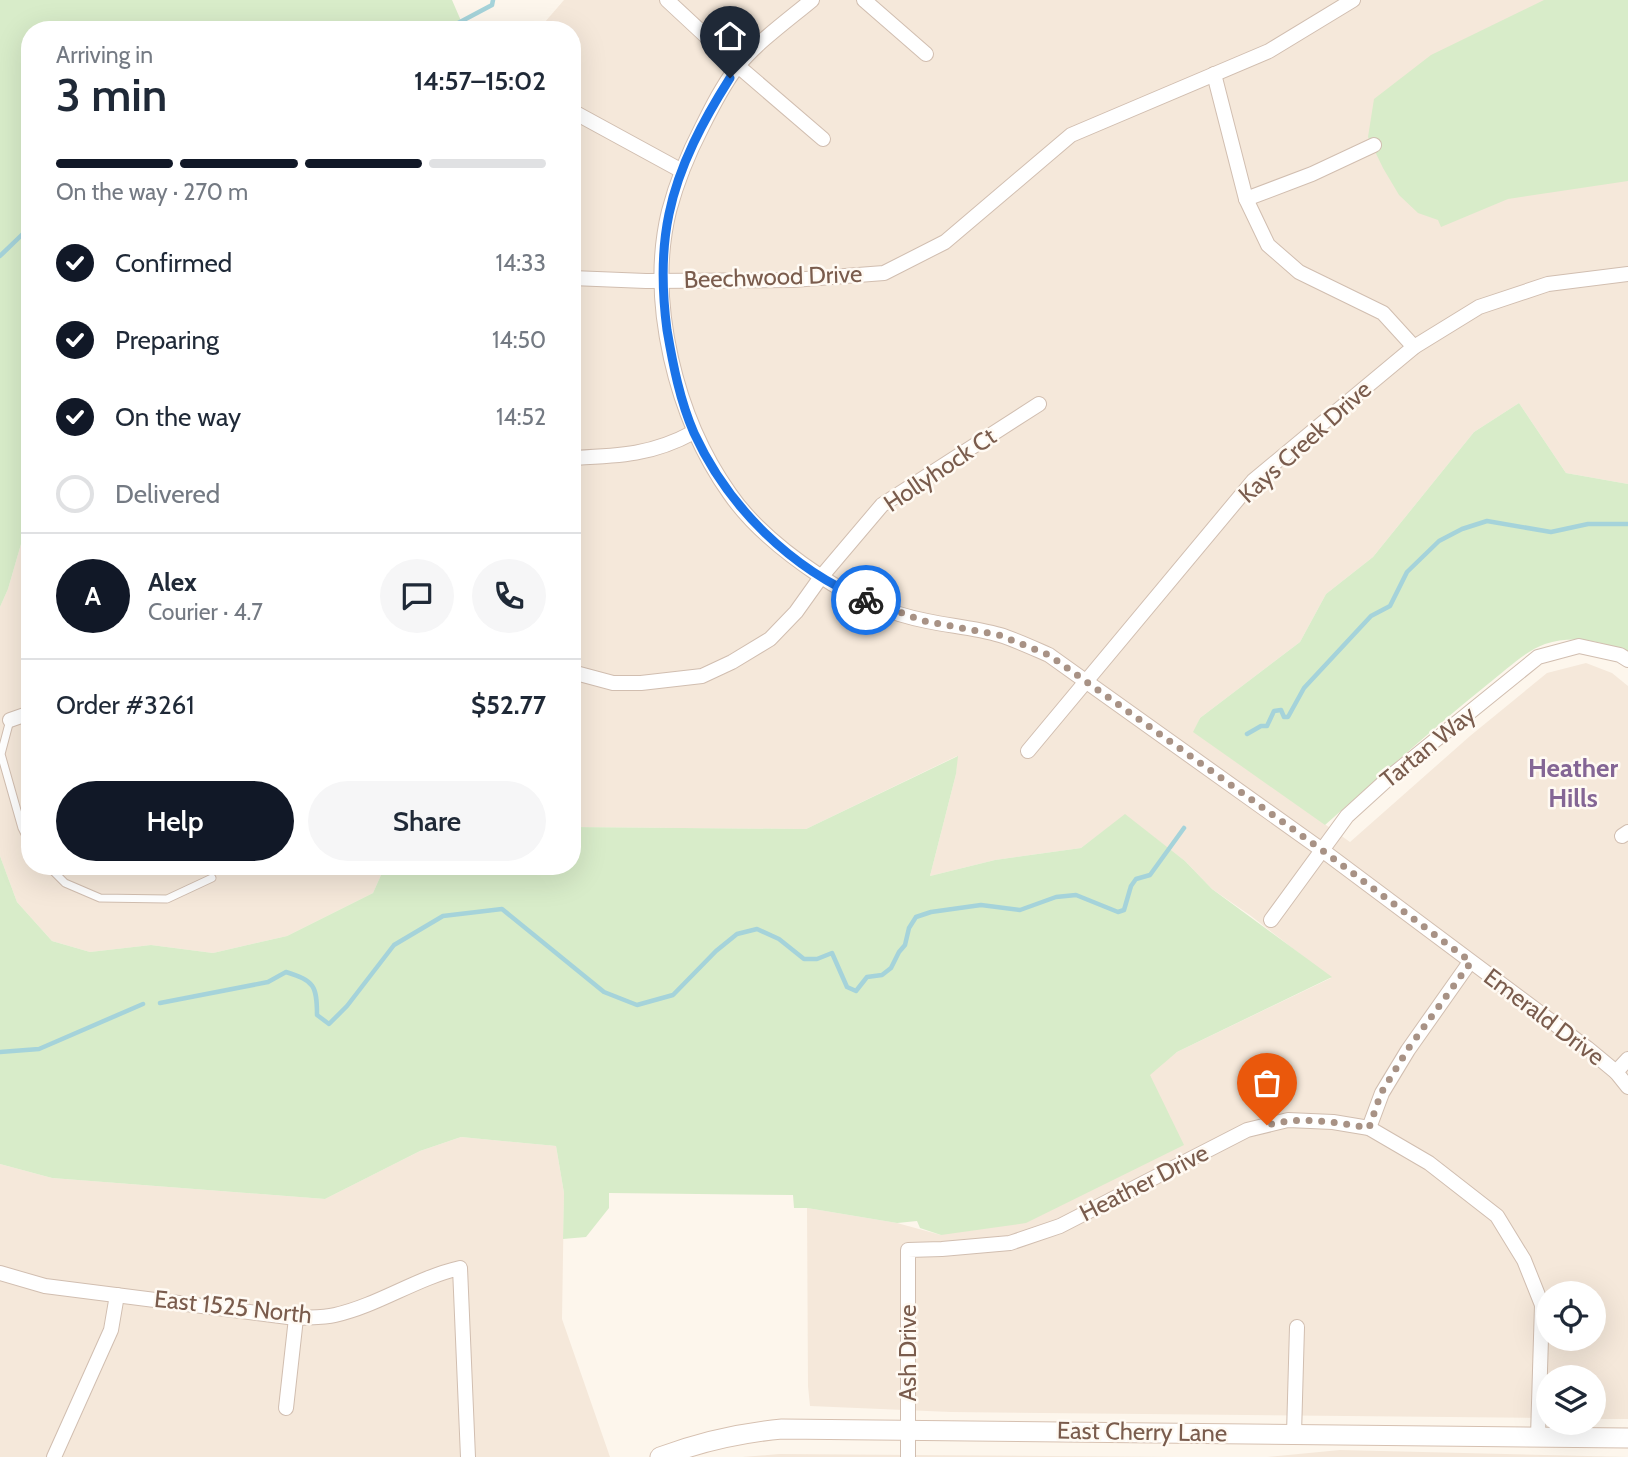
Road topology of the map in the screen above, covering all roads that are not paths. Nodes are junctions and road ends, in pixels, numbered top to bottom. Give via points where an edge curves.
1 (667, 0) edge
2 (812, 0) edge
3 (864, 0) edge
4 (1353, 0) edge
5 (926, 54) dead end
6 (738, 66) junction
7 (1214, 74) junction
8 (581, 116) edge
9 (823, 139) dead end
10 (1374, 145) dead end
11 (682, 171) junction
12 (1246, 199) junction
13 (1628, 274) edge
14 (581, 278) edge
15 (663, 281) junction
16 (1414, 347) junction
17 (1039, 404) dead end
18 (694, 432) junction
19 (581, 457) edge
20 (821, 577) junction
21 (1628, 660) edge
22 (581, 674) edge
23 (1085, 681) junction
24 (21, 716) edge
25 (10, 720) joint
26 (1028, 751) dead end
27 (21, 824) edge
28 (1322, 850) junction
29 (57, 875) edge
30 (212, 878) dead end
31 (1271, 920) dead end
32 (1471, 962) junction
33 (1628, 1059) edge
34 (1616, 1072) junction
35 (1628, 1087) edge
36 (1369, 1128) junction
37 (908, 1250) joint
38 (0, 1273) edge
39 (117, 1295) junction
40 (296, 1318) junction
41 (1297, 1327) dead end
42 (286, 1408) dead end
43 (908, 1430) junction
44 (1294, 1434) junction
45 (1538, 1436) junction
46 (1628, 1438) edge
47 (54, 1457) edge
48 (468, 1457) edge
49 (660, 1457) edge
50 (908, 1457) edge

1 - 6 street
2 - 6 street, Emerald Drive
3 - 5 street
4 - 7 street, Beechwood Drive via 1269,51
6 - 9 street
6 - 11 street, Emerald Drive via 711,108
7 - 12 street
7 - 15 street, Beechwood Drive via 1072,135 945,242 884,273 793,280
8 - 11 street
10 - 12 street
11 - 15 street, Emerald Drive via 664,241
12 - 16 street via 1268,245 1299,272 1383,313
13 - 16 street, Kays Creek Drive via 1548,284 1479,307
14 - 15 street, Beechwood Drive
15 - 18 street, Emerald Drive via 671,353
16 - 23 street, Kays Creek Drive via 1253,481
17 - 20 street, Hollyhock Ct via 882,505
18 - 19 street via 643,453
18 - 20 street, Emerald Drive via 731,496 790,554
20 - 22 street, Hollyhock Ct via 770,639 702,676 613,683
20 - 23 street, Emerald Drive via 885,609 1012,640 1049,655
21 - 28 street, Tartan Way via 1579,646 1538,657 1391,776 1348,816
23 - 26 street, Kays Creek Drive
23 - 28 street, Emerald Drive
24 - 25 street
25 - 27 lane via 1,754
28 - 31 street, Tartan Way
28 - 32 street, Emerald Drive
29 - 30 lane via 100,898 167,899
32 - 34 street, Emerald Drive
32 - 36 street via 1408,1049 1381,1093
33 - 34 street
34 - 35 street, Emerald Drive
36 - 37 street, Heather Drive via 1288,1120 1247,1130 1060,1226 1010,1243
36 - 45 street, Heather Drive via 1429,1163 1497,1216 1524,1260 1542,1305
37 - 43 street, Ash Drive
38 - 39 street, East 1525 North via 45,1286
39 - 40 street, East 1525 North
39 - 47 street via 111,1330
40 - 42 street
40 - 48 street, East 1525 North via 333,1316 460,1268
41 - 44 street
43 - 44 street, East Cherry Lane
43 - 49 street, East Cherry Lane via 745,1432
43 - 50 street, Ash Drive
44 - 45 street, East Cherry Lane
45 - 46 street, East Cherry Lane

